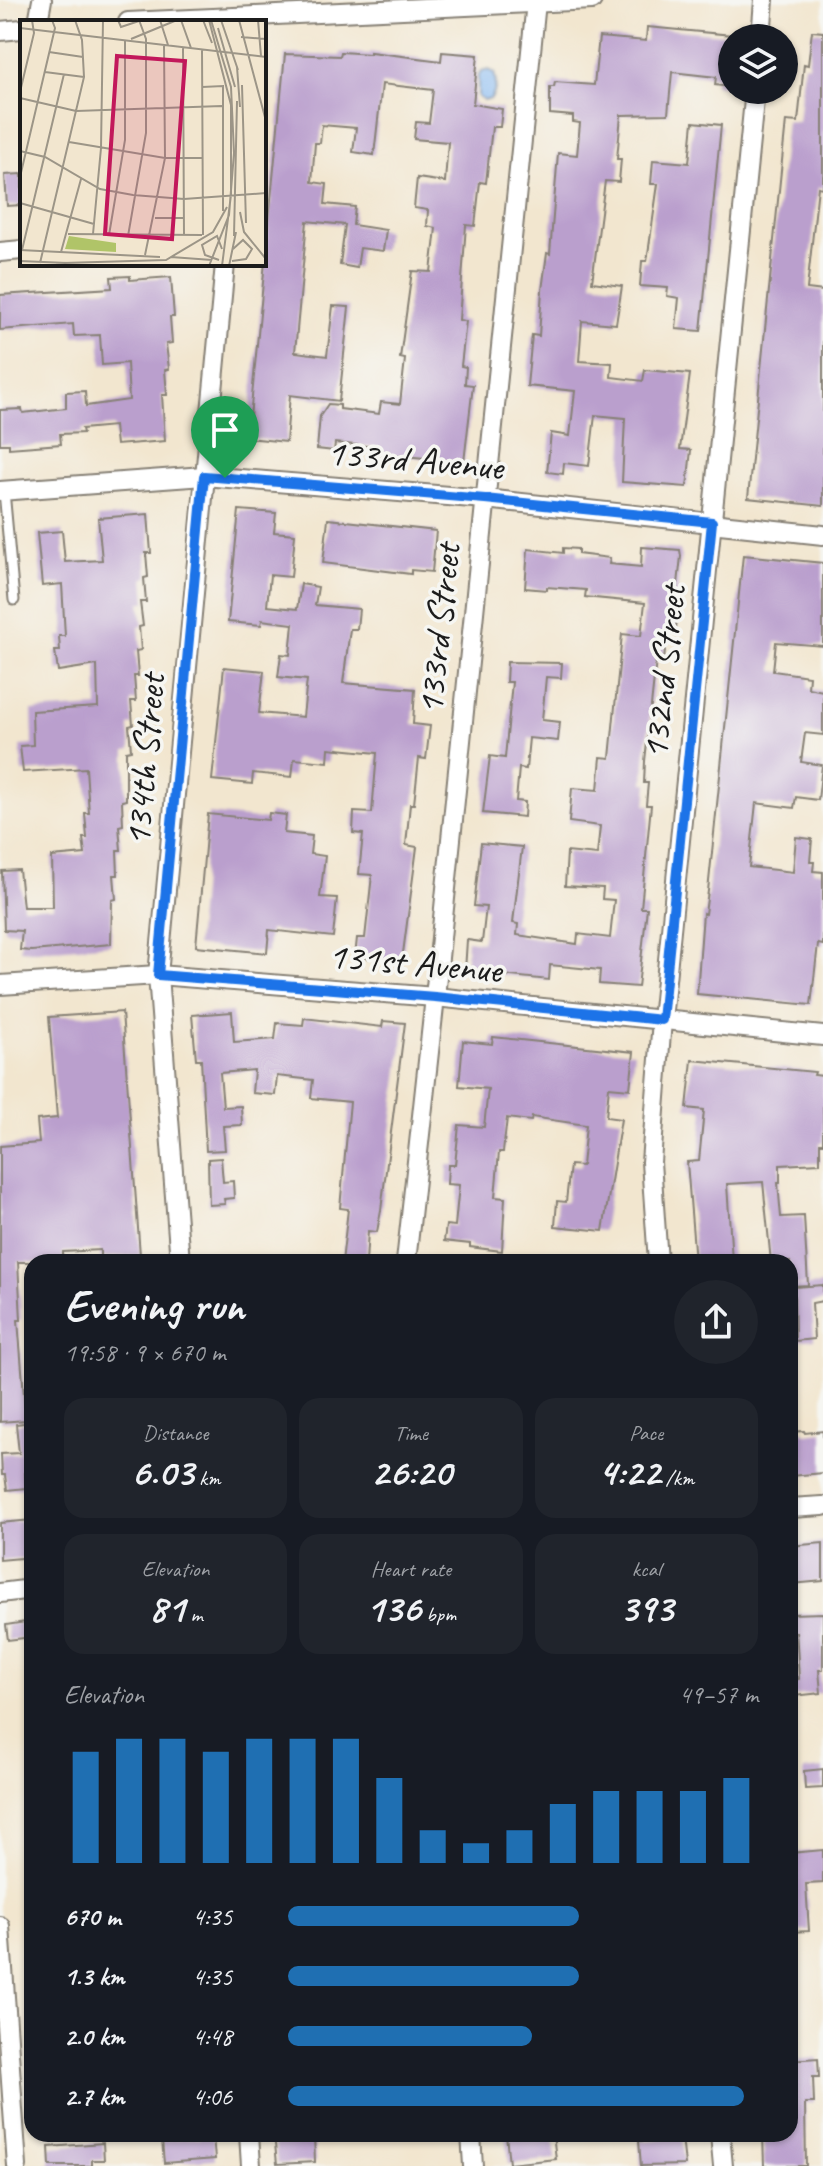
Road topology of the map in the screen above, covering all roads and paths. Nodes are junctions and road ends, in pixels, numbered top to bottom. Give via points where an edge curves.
1 (42, 0) edge
2 (592, 0) edge
3 (764, 0) edge
4 (536, 2) edge
5 (268, 12) edge
6 (38, 20) edge
7 (156, 20) edge
8 (762, 24) edge
9 (20, 29) edge
10 (0, 31) edge
11 (754, 104) edge
12 (20, 250) edge
13 (0, 252) edge
14 (225, 266) edge
15 (204, 476) junction
16 (2, 491) edge
17 (485, 499) junction
18 (712, 522) junction
19 (823, 535) edge
20 (14, 600) dead end
21 (158, 975) junction
22 (0, 985) edge
23 (435, 997) junction
24 (662, 1020) junction
25 (823, 1036) edge
26 (179, 1254) edge
27 (407, 1254) edge
28 (657, 1254) edge
29 (823, 1506) edge
30 (798, 1508) edge
31 (24, 1590) edge
32 (0, 1593) edge
33 (0, 1926) edge
34 (250, 2142) edge
35 (472, 2142) edge
36 (721, 2142) edge
37 (17, 2166) edge
38 (251, 2166) edge
39 (473, 2166) edge
40 (723, 2166) edge

1 - 6 street
2 - 4 street
3 - 8 street
4 - 5 street
4 - 17 street, 133rd Street
5 - 7 street
9 - 10 street
11 - 18 street, 132nd Street
12 - 13 street
14 - 15 street, 134th Street
15 - 16 street, 133rd Avenue
15 - 17 street, 133rd Avenue
15 - 21 street, 134th Street
16 - 20 lane
17 - 18 street, 133rd Avenue
17 - 23 street, 133rd Street
18 - 19 street, 133rd Avenue
18 - 24 street, 132nd Street
21 - 22 street, 131st Avenue
21 - 23 street, 131st Avenue
21 - 26 street, 134th Street
23 - 24 street, 131st Avenue
23 - 27 street, 133rd Street
24 - 25 street, 131st Avenue
24 - 28 street, 132nd Street via 651,1162
29 - 30 street
31 - 32 street
33 - 37 street
34 - 38 street
35 - 39 street
36 - 40 street

